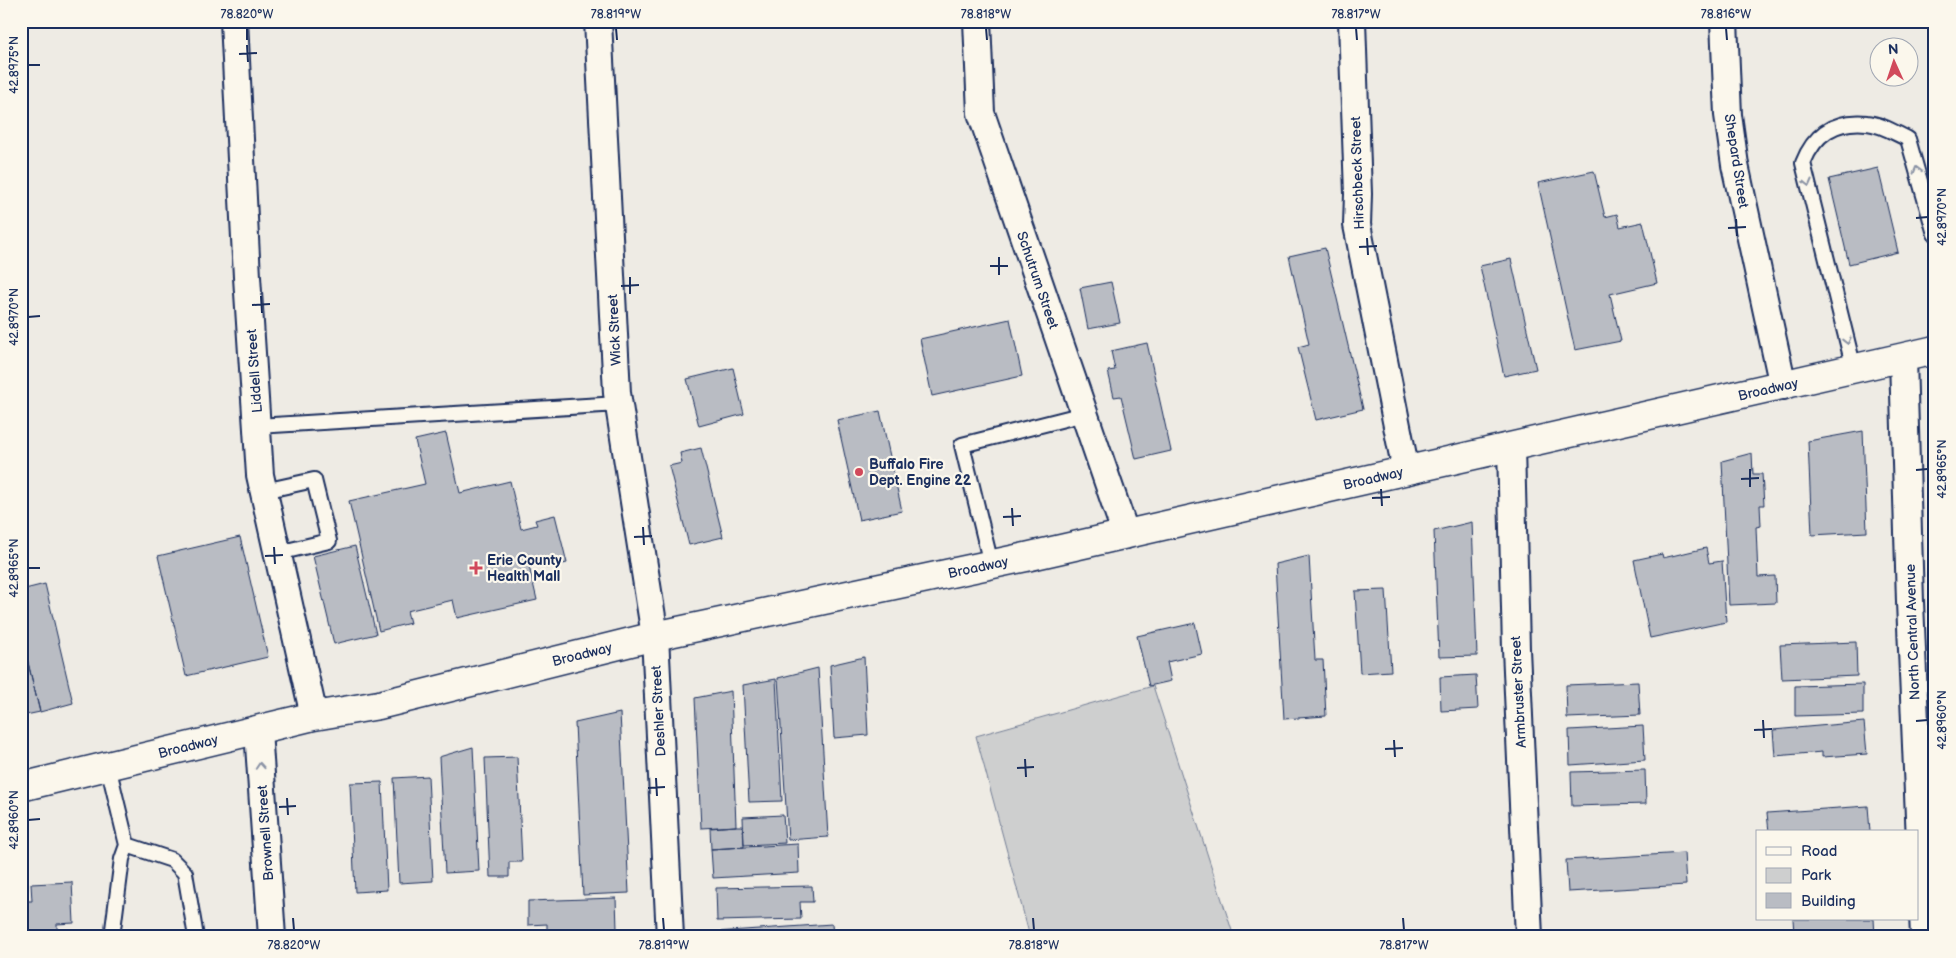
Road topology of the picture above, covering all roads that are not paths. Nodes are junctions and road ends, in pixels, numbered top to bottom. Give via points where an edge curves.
1 (234, 21) edge
2 (598, 21) edge
3 (977, 21) edge
4 (1352, 21) edge
5 (1724, 21) edge
6 (1935, 234) edge
7 (1935, 350) edge
8 (1903, 358) junction
9 (1854, 369) junction
10 (1782, 386) junction
11 (619, 404) junction
12 (1084, 414) junction
13 (257, 426) junction
14 (1511, 447) junction
15 (1406, 470) junction
16 (264, 491) junction
17 (1126, 535) junction
18 (278, 553) junction
19 (991, 564) junction
20 (655, 636) junction
21 (314, 716) junction
22 (258, 730) junction
23 (108, 766) junction
24 (21, 787) edge
25 (127, 844) junction
26 (112, 937) edge
27 (196, 937) edge
28 (272, 937) edge
29 (670, 937) edge
30 (1529, 937) edge
31 (1924, 937) edge

1 - 13 street, Liddell Street
2 - 11 street, Wick Street
3 - 12 street, Schutrum Street via 981,114
4 - 15 street, Hirschbeck Street via 1357,225
5 - 10 street, Shepard Street via 1728,114 1735,165
6 -> 9 lane via 1908,139 1868,123 1844,124 1822,133 1810,146 1803,163
7 - 8 main road, Broadway
8 - 9 main road, Broadway
8 - 31 street, North Central Avenue
9 - 10 main road, Broadway
10 - 14 main road, Broadway
11 - 13 lane
11 - 20 street, Wick Street
12 - 17 street, Schutrum Street
12 - 19 lane via 962,445
13 - 16 street, Liddell Street
14 - 15 main road, Broadway
14 - 30 street, Armbruster Street
15 - 17 main road, Broadway
16 - 18 street, Liddell Street
16 - 18 lane via 314,480 329,541
17 - 19 main road, Broadway
18 - 21 street, Liddell Street
19 - 20 main road, Broadway
20 - 21 main road, Broadway via 379,704
20 - 29 street, Deshler Street
21 - 22 main road, Broadway
22 - 23 main road, Broadway
28 -> 22 street, Brownell Street
23 - 24 main road, Broadway
23 - 25 lane
25 - 26 lane via 122,859
25 - 27 lane via 172,860 185,873

